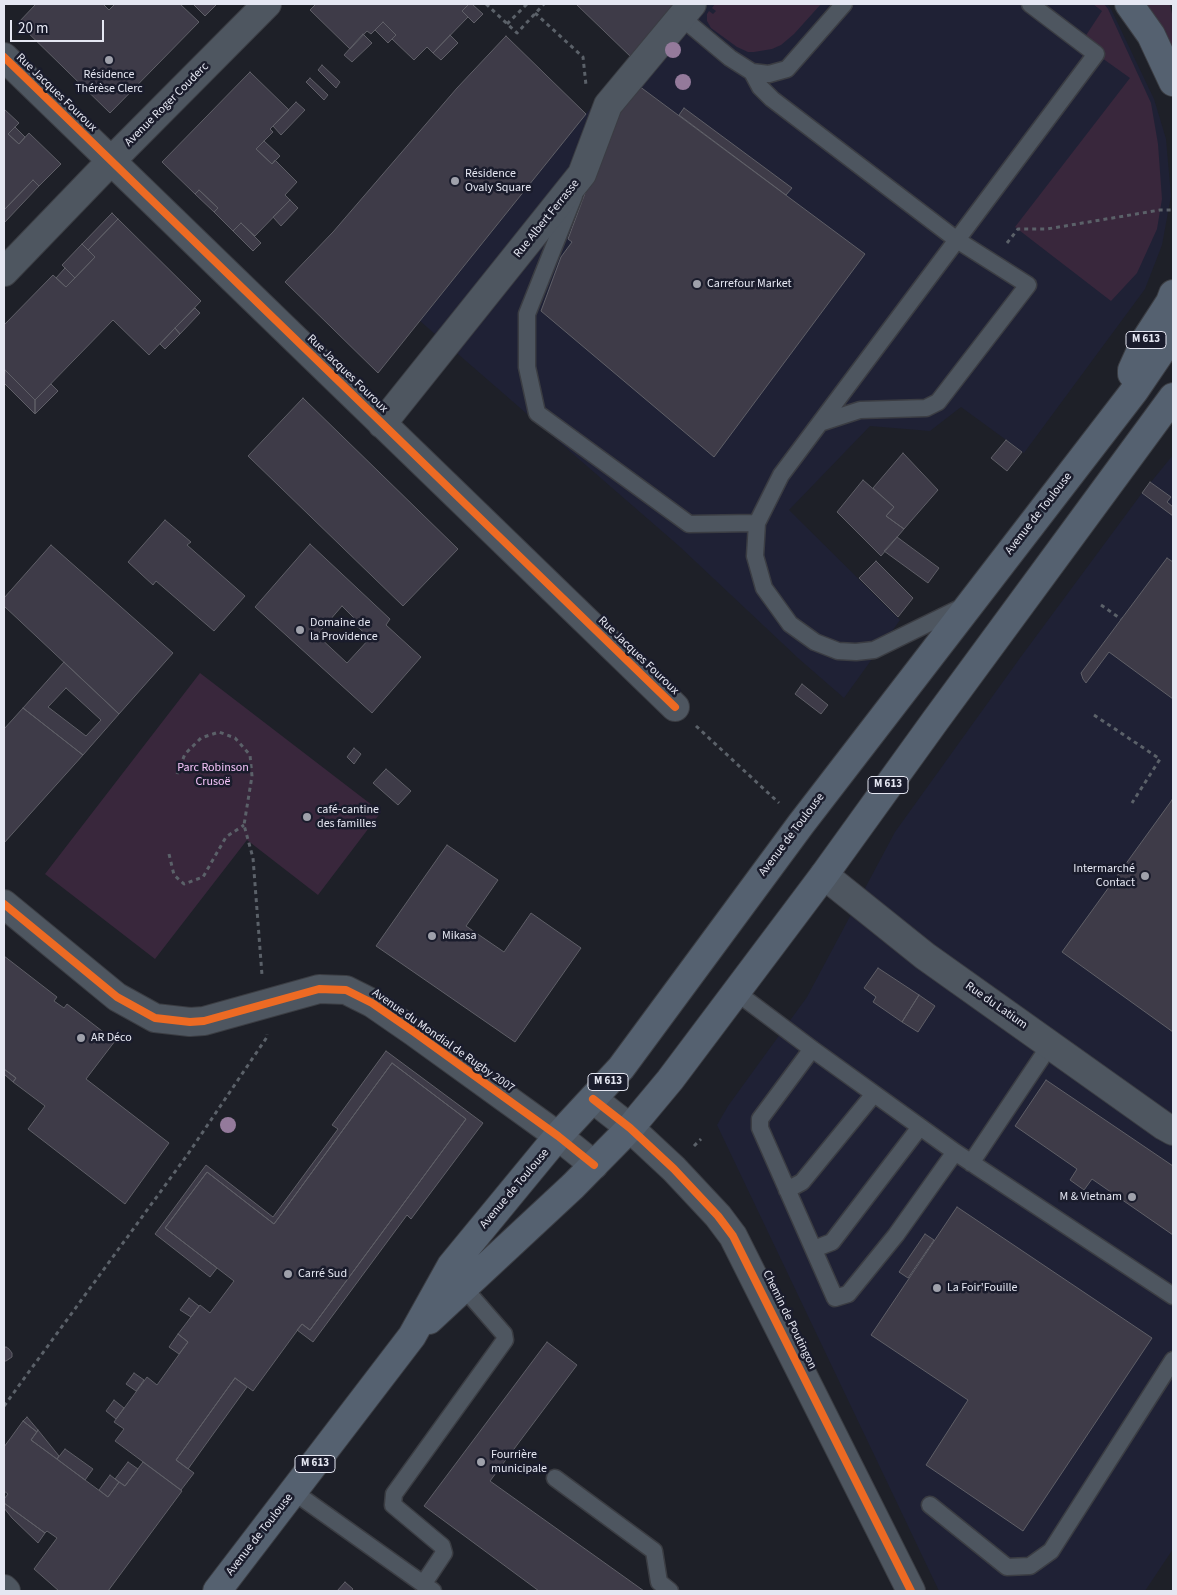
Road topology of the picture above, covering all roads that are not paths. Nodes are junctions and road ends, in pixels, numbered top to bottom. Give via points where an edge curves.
1 (267, 4) edge
2 (844, 4) edge
3 (1030, 4) edge
4 (1129, 4) edge
5 (687, 10) edge
6 (4, 57) edge
7 (752, 72) junction
8 (1173, 82) edge
9 (110, 162) junction
10 (582, 174) junction
11 (957, 240) junction
12 (4, 272) edge
13 (1173, 294) edge
14 (1173, 334) edge
15 (1135, 390) junction
16 (1173, 397) edge
17 (382, 424) junction
18 (820, 424) junction
19 (757, 523) junction
20 (970, 604) junction
21 (675, 707) road end
22 (824, 875) junction
23 (4, 904) edge
24 (736, 992) junction
25 (1050, 1045) junction
26 (812, 1049) junction
27 (874, 1094) junction
28 (593, 1099) junction
29 (920, 1127) junction
30 (630, 1128) junction
31 (1173, 1131) edge
32 (558, 1136) junction
33 (955, 1152) junction
34 (971, 1163) junction
35 (594, 1165) junction
36 (787, 1190) junction
37 (814, 1249) junction
38 (464, 1288) junction
39 (1173, 1296) edge
40 (412, 1336) junction
41 (1173, 1360) edge
42 (555, 1478) dead end
43 (294, 1492) junction
44 (930, 1505) dead end
45 (429, 1589) edge
46 (217, 1591) edge
47 (670, 1591) edge
48 (910, 1591) edge

1 - 9 street, Avenue Roger Couderc
2 - 7 lane via 787,69 769,74
3 - 11 lane via 1096,54
4 - 8 main road via 1151,35
5 - 7 lane via 730,58
5 - 10 street, Rue Albert Ferrasse via 608,105
6 - 9 street, Rue Jacques Fouroux
7 - 11 lane via 772,99
9 - 12 street, Avenue Roger Couderc
9 - 17 street, Rue Jacques Fouroux
10 - 17 street, Rue Albert Ferrasse
10 - 19 lane via 527,314 527,367 537,412 689,524
11 - 18 lane
11 - 18 lane via 1028,285 938,402 926,408 860,410
13 - 15 main road, M 613 via 1132,370
14 - 15 main road, Avenue de Toulouse / M 613
15 - 20 main road, Avenue de Toulouse / M 613
16 - 22 main road, Avenue de Toulouse / M 613
17 - 21 street, Rue Jacques Fouroux
18 - 19 lane via 781,475
19 - 20 lane via 755,556 764,588 790,624 815,642 838,651 874,650
20 - 28 main road, Avenue de Toulouse / M 613 via 800,824 627,1059
22 - 24 main road, Avenue de Toulouse / M 613
22 - 25 street, Rue du Latium via 926,956
23 - 32 street, Avenue du Mondial de Rugby 2007 via 118,996 155,1018 190,1022 204,1020 319,989 346,990 372,1003
24 - 26 lane
24 - 30 main road, Avenue de Toulouse / M 613
25 - 31 street, Rue du Latium
25 - 34 lane
26 - 27 lane
26 - 36 lane via 760,1119 760,1128
27 - 29 lane
27 - 36 lane via 802,1182
28 - 30 street, Chemin de Poutingon
28 - 32 main road, Avenue de Toulouse / M 613
29 - 33 lane
29 - 37 lane via 832,1242
30 - 35 main road, Avenue de Toulouse / M 613
30 - 48 street, Chemin de Poutingon via 689,1184 733,1236
32 - 35 street, Avenue du Mondial de Rugby 2007
32 - 40 main road, Avenue de Toulouse / M 613 via 451,1266
33 - 34 lane
33 - 37 lane via 896,1235 848,1294 835,1298
34 - 39 lane
35 - 38 main road, Avenue de Toulouse / M 613
36 - 37 lane
38 - 40 main road, Avenue de Toulouse / M 613
38 - 45 lane via 504,1334 505,1340 394,1494 393,1505 442,1546 444,1553 426,1580
40 - 43 main road, Avenue de Toulouse / M 613
41 - 44 lane via 1051,1551 1030,1566 1008,1567
42 - 47 lane via 654,1551 658,1582
43 - 45 lane
43 - 46 main road, Avenue de Toulouse / M 613

